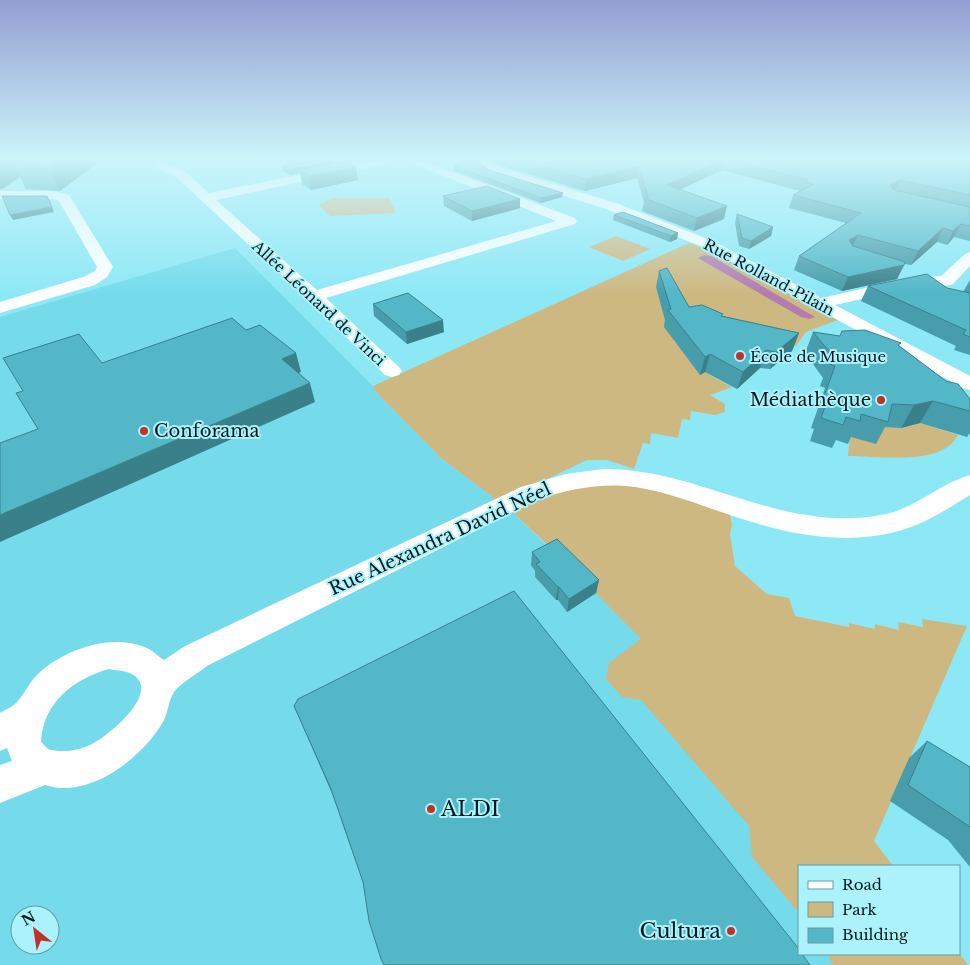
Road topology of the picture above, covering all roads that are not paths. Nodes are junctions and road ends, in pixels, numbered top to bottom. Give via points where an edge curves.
1 (68, 204) edge
2 (213, 204) edge
3 (525, 204) edge
4 (605, 204) edge
5 (970, 257) edge
6 (897, 268) edge
7 (924, 282) junction
8 (314, 296) junction
9 (946, 297) edge
10 (821, 303) junction
11 (0, 308) edge
12 (392, 371) dead end
13 (970, 384) edge
14 (970, 484) edge
15 (157, 684) junction
16 (27, 715) junction
17 (0, 734) edge
18 (45, 767) junction
19 (0, 784) edge

1 - 11 street via 105,270 78,285
2 - 8 street, Allée Léonard de Vinci
3 - 8 street via 570,221
4 - 10 street, Rue Rolland-Pilain via 720,250
5 - 7 street via 946,281
6 - 7 street via 914,273
7 - 9 street
7 - 10 street
8 - 12 street, Allée Léonard de Vinci
10 - 13 street, Rue Rolland-Pilain
14 - 15 street, Rue Alexandra David Néel via 914,516 860,527 809,527 774,520 675,487 626,478 554,484 196,656
15 - 16 street via 152,670 142,660 127,655 88,660 51,683
15 - 18 street via 156,700 149,716 122,747 82,767 62,770
16 - 17 street
16 - 18 street via 22,731 24,747 32,759
18 - 19 street

